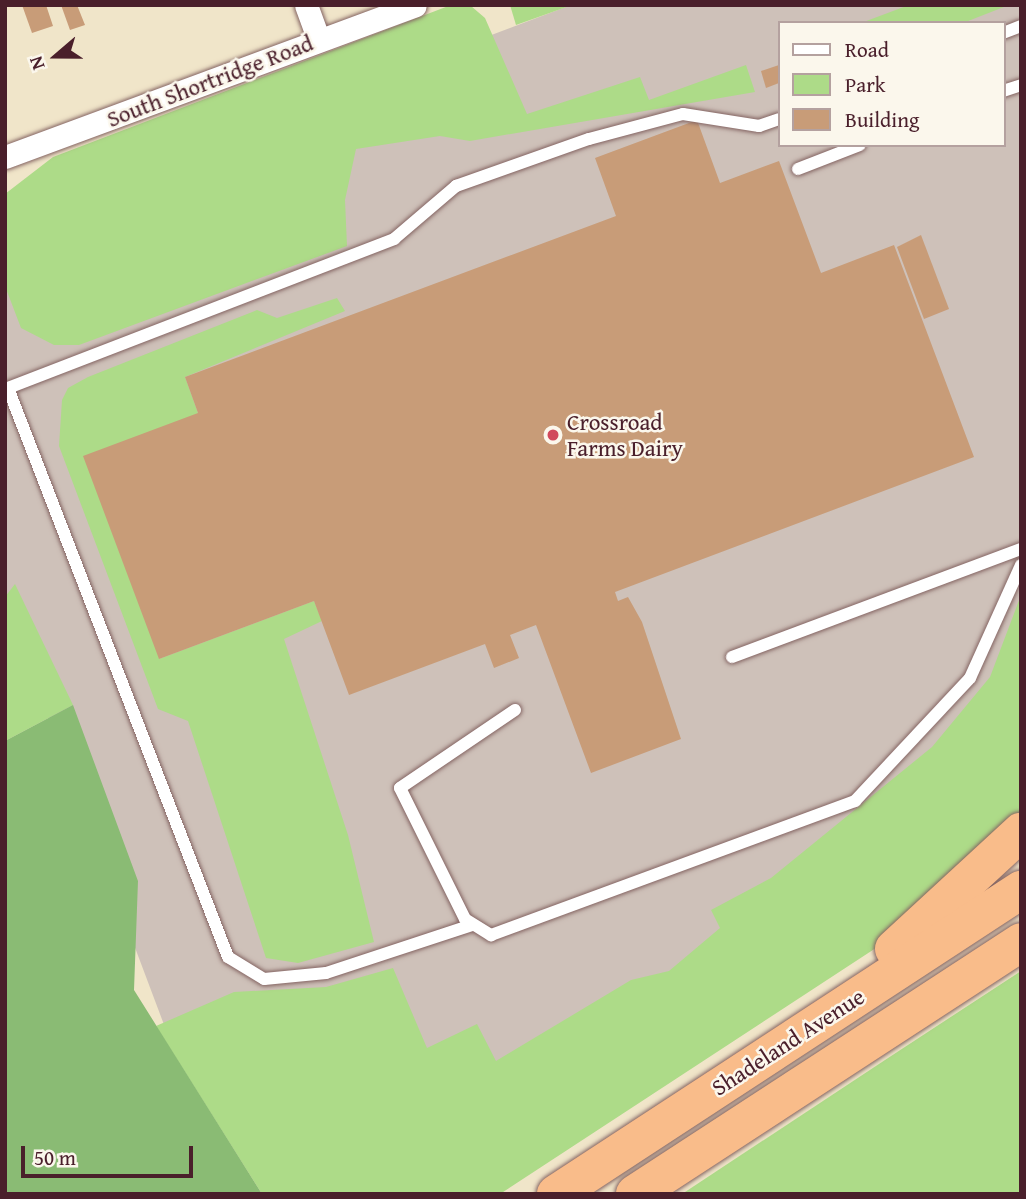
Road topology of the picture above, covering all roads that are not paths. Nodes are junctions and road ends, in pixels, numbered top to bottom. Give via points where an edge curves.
1 (306, 5) edge
2 (415, 5) edge
3 (319, 40) junction
4 (778, 119) edge
5 (855, 147) edge
6 (5, 157) edge
7 (798, 169) dead end
8 (7, 384) edge
9 (1021, 549) edge
10 (1021, 565) edge
11 (732, 657) dead end
12 (514, 710) dead end
13 (1021, 832) edge
14 (1021, 890) edge
15 (472, 925) junction
16 (1021, 942) edge
17 (793, 1038) junction
18 (556, 1194) edge
19 (635, 1194) edge

1 - 3 street
2 - 3 street, South Shortridge Road
3 - 6 street, South Shortridge Road
4 - 8 lane via 760,126 683,114 577,143 457,186 394,239
5 - 7 lane
8 - 15 lane via 228,957 264,979 326,972
9 - 11 lane
10 - 15 lane via 970,678 855,801 504,932 491,935
12 - 15 lane via 400,788
13 - 17 highway
14 - 17 highway, Shadeland Avenue
16 - 19 highway, Shadeland Avenue
17 - 18 highway, Shadeland Avenue

